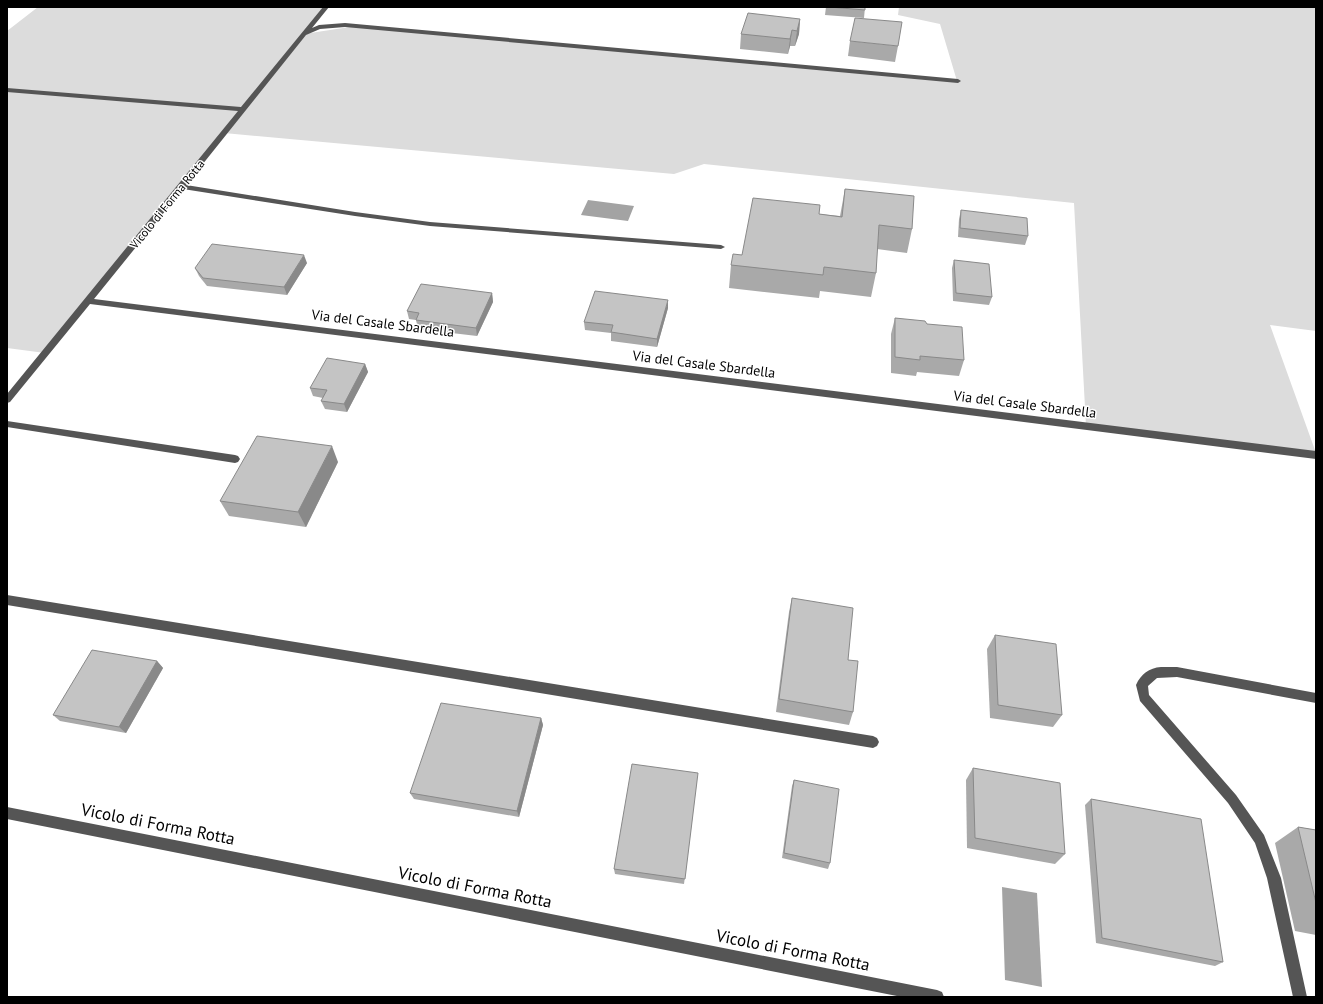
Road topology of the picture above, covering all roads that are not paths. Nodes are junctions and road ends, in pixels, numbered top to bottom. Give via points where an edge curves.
1 (326, 7) edge
2 (304, 34) junction
3 (958, 82) dead end
4 (7, 90) edge
5 (243, 110) junction
6 (181, 186) junction
7 (721, 247) dead end
8 (88, 301) junction
9 (7, 400) edge
10 (7, 424) edge
11 (1316, 455) edge
12 (235, 459) dead end
13 (7, 600) edge
14 (1316, 698) edge
15 (874, 742) dead end
16 (7, 813) edge
17 (937, 997) edge
18 (1300, 997) edge

1 - 2 street, Vicolo di Forma Rotta
2 - 3 street via 319,27 345,25
2 - 5 street, Vicolo di Forma Rotta
4 - 5 street
5 - 6 street, Vicolo di Forma Rotta
6 - 7 street via 430,224
6 - 8 street, Vicolo di Forma Rotta
8 - 9 street, Vicolo di Forma Rotta
8 - 11 street, Via del Casale Sbardella
10 - 12 street
13 - 15 street
14 - 18 street via 1177,672 1159,672 1148,676 1142,685 1144,697 1232,799 1260,838 1274,878
16 - 17 street, Vicolo di Forma Rotta

